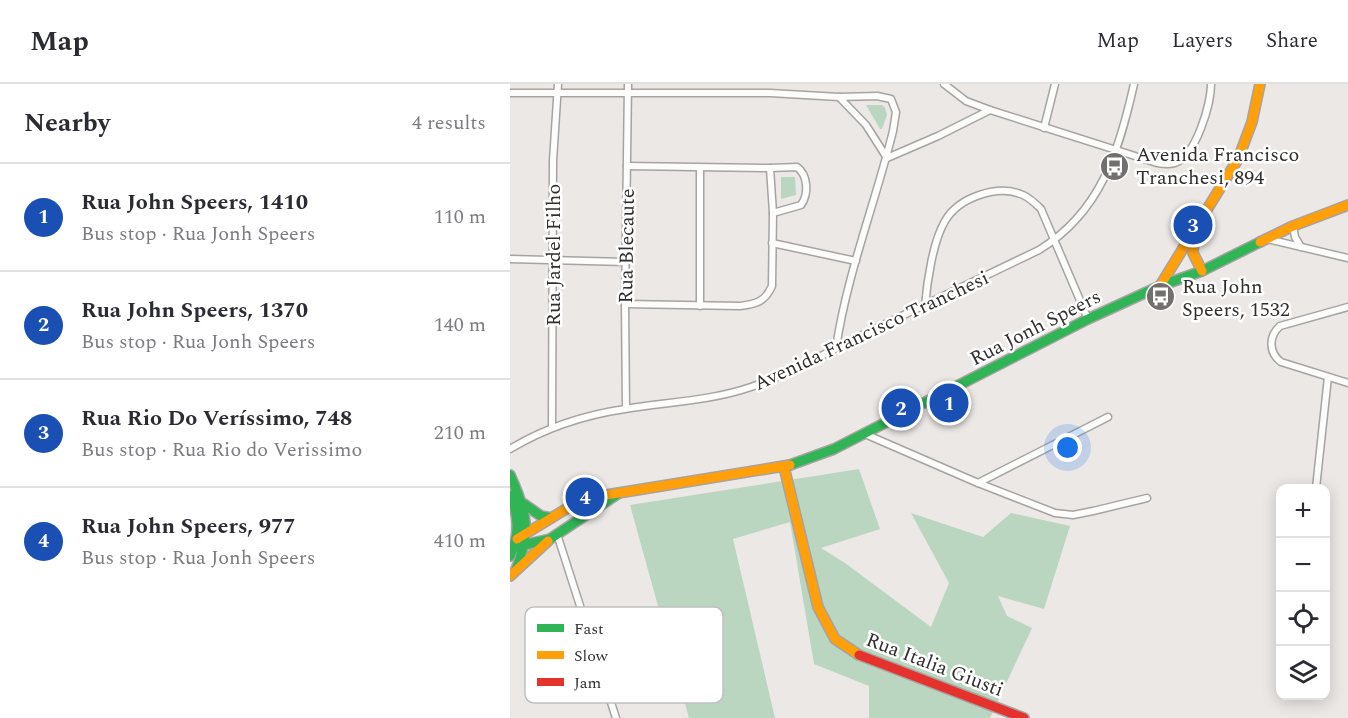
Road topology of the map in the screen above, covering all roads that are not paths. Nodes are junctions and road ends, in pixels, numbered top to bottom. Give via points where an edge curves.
1 (558, 84) edge
2 (628, 84) edge
3 (944, 84) edge
4 (1055, 84) edge
5 (1134, 84) edge
6 (1211, 84) edge
7 (1260, 84) edge
8 (510, 93) edge
9 (627, 93) junction
10 (558, 94) junction
11 (839, 97) junction
12 (990, 110) junction
13 (1044, 128) junction
14 (1117, 150) junction
15 (887, 158) junction
16 (627, 166) junction
17 (700, 168) junction
18 (770, 168) junction
19 (1348, 205) edge
20 (773, 213) junction
21 (1293, 226) junction
22 (1195, 230) junction
23 (1267, 239) junction
24 (1055, 240) junction
25 (772, 243) junction
26 (1301, 247) junction
27 (1348, 258) edge
28 (510, 259) edge
29 (553, 260) junction
30 (856, 261) junction
31 (626, 262) junction
32 (1202, 271) junction
33 (1160, 286) junction
34 (625, 304) junction
35 (700, 306) junction
36 (925, 306) junction
37 (1348, 307) edge
38 (1088, 319) junction
39 (836, 348) junction
40 (1328, 376) junction
41 (1348, 383) edge
42 (626, 408) junction
43 (1108, 417) dead end
44 (552, 427) junction
45 (865, 434) junction
46 (510, 449) edge
47 (784, 467) junction
48 (510, 475) edge
49 (978, 483) junction
50 (1317, 484) edge
51 (619, 493) junction
52 (510, 495) edge
53 (1147, 498) dead end
54 (524, 504) junction
55 (551, 518) junction
56 (527, 532) junction
57 (554, 537) junction
58 (525, 545) junction
59 (514, 547) edge
60 (513, 573) edge
61 (578, 607) edge
62 (611, 703) edge
63 (616, 718) edge
64 (1024, 718) edge

1 - 10 street, Rua Jardel Filho
2 - 9 street, Rua Blecaute
3 - 12 street via 966,101
4 - 13 street
5 - 14 street, Avenida Francisco Tranchesi
6 - 14 street via 1200,131 1177,163 1157,163
7 - 22 main road via 1248,137
8 - 10 street
9 - 10 street
9 - 11 street
9 - 16 street, Rua Blecaute
10 - 29 street, Rua Jardel Filho
11 - 15 street via 866,125
11 - 15 street via 891,99 896,112
12 - 13 street
12 - 15 street
13 - 14 street
14 - 24 street, Avenida Francisco Tranchesi via 1100,189
15 - 30 street
16 - 17 street
16 - 31 street, Rua Blecaute
17 - 18 street
17 - 35 street
18 - 20 street
18 - 20 street via 797,167 805,179 801,205
19 - 21 main road, Rua Jonh Speers
20 - 25 street
21 - 23 main road, Rua Jonh Speers
21 - 26 street
22 - 32 main road via 1193,253
22 - 33 main road
23 - 26 street
23 - 32 main road, Rua Jonh Speers
24 - 36 street, Avenida Francisco Tranchesi
24 - 36 street via 1041,209 1022,194 993,192 972,199 946,221 927,282
24 - 38 street
25 - 30 street
25 - 35 street via 772,286 764,299 740,306
26 - 27 street
28 - 29 street
29 - 31 street
29 - 44 street, Rua Jardel Filho
30 - 39 street
31 - 34 street, Rua Blecaute
32 - 33 main road, Rua Jonh Speers
33 - 38 main road, Rua Jonh Speers
34 - 35 street
34 - 42 street, Rua Blecaute
36 - 39 street, Avenida Francisco Tranchesi
37 - 40 street via 1287,323 1274,334 1271,349 1275,358
38 - 45 main road, Rua Jonh Speers
39 - 42 street, Avenida Francisco Tranchesi via 749,387
40 - 41 street
40 - 50 street
42 - 44 street, Avenida Francisco Tranchesi
43 - 49 street
44 - 46 street, Avenida Francisco Tranchesi
45 - 47 main road, Rua Jonh Speers
45 - 49 street
47 - 51 main road, Rua Jonh Speers
47 - 64 main road, Rua Italia Giusti via 818,607 835,639 866,659
48 - 54 main road
49 - 53 street via 1055,513 1073,515
51 - 55 main road, Rua Jonh Speers via 607,492
51 - 57 main road, Rua Jonh Speers
52 - 59 main road via 517,512
54 - 55 main road
54 - 56 main road
55 - 56 main road, Rua Jonh Speers
56 - 58 main road
56 - 59 main road, Rua Jonh Speers
57 - 58 main road, Rua Jonh Speers
57 - 60 main road
57 - 61 street
58 - 59 main road, Rua Jonh Speers
58 - 60 main road
62 - 63 street

